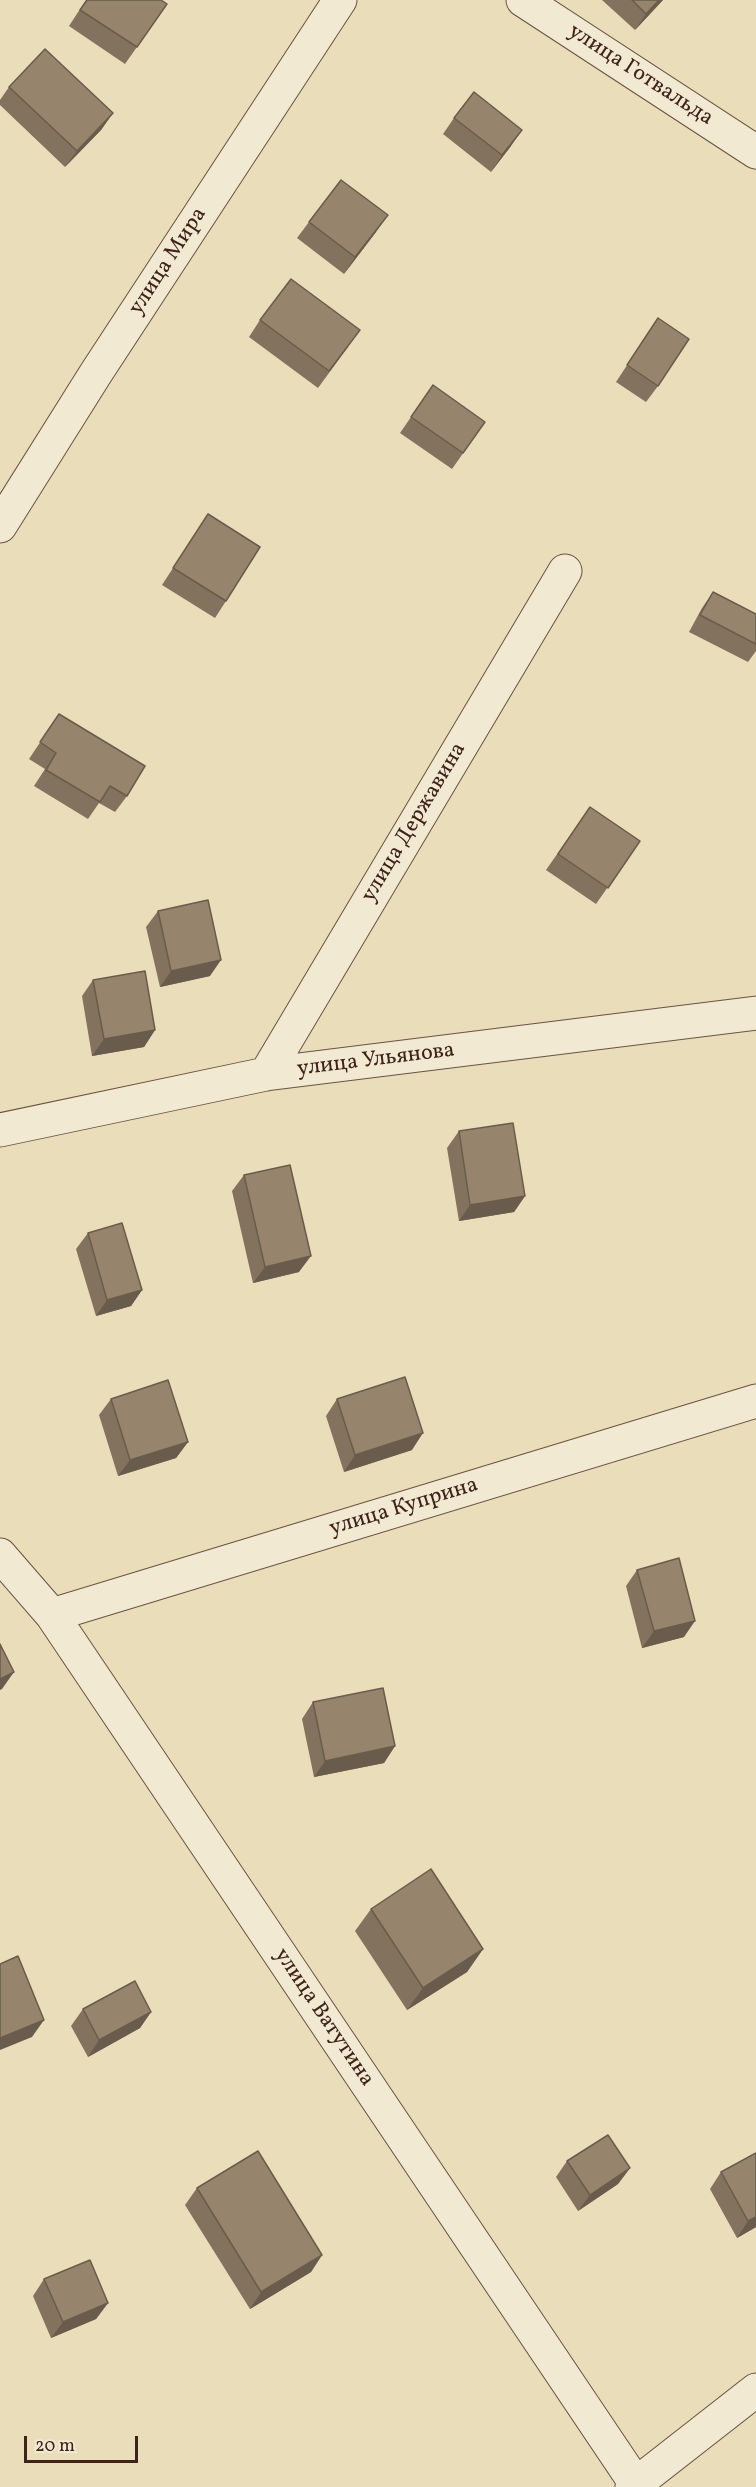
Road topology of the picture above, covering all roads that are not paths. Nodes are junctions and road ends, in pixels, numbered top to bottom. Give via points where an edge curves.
1 (340, 0) edge
2 (523, 0) edge
3 (756, 152) edge
4 (0, 526) edge
5 (565, 571) dead end
6 (756, 1014) edge
7 (266, 1074) junction
8 (0, 1130) edge
9 (756, 1401) edge
10 (0, 1555) edge
11 (52, 1615) junction
12 (756, 2390) edge
13 (635, 2486) edge

1 - 4 street, улица Мира
2 - 3 street, улица Готвальда
5 - 7 street, улица Державина
6 - 7 street, улица Ульянова
7 - 8 street, улица Ульянова
9 - 11 street, улица Куприна
10 - 11 street, улица Ватутина
11 - 13 street, улица Ватутина
12 - 13 street

